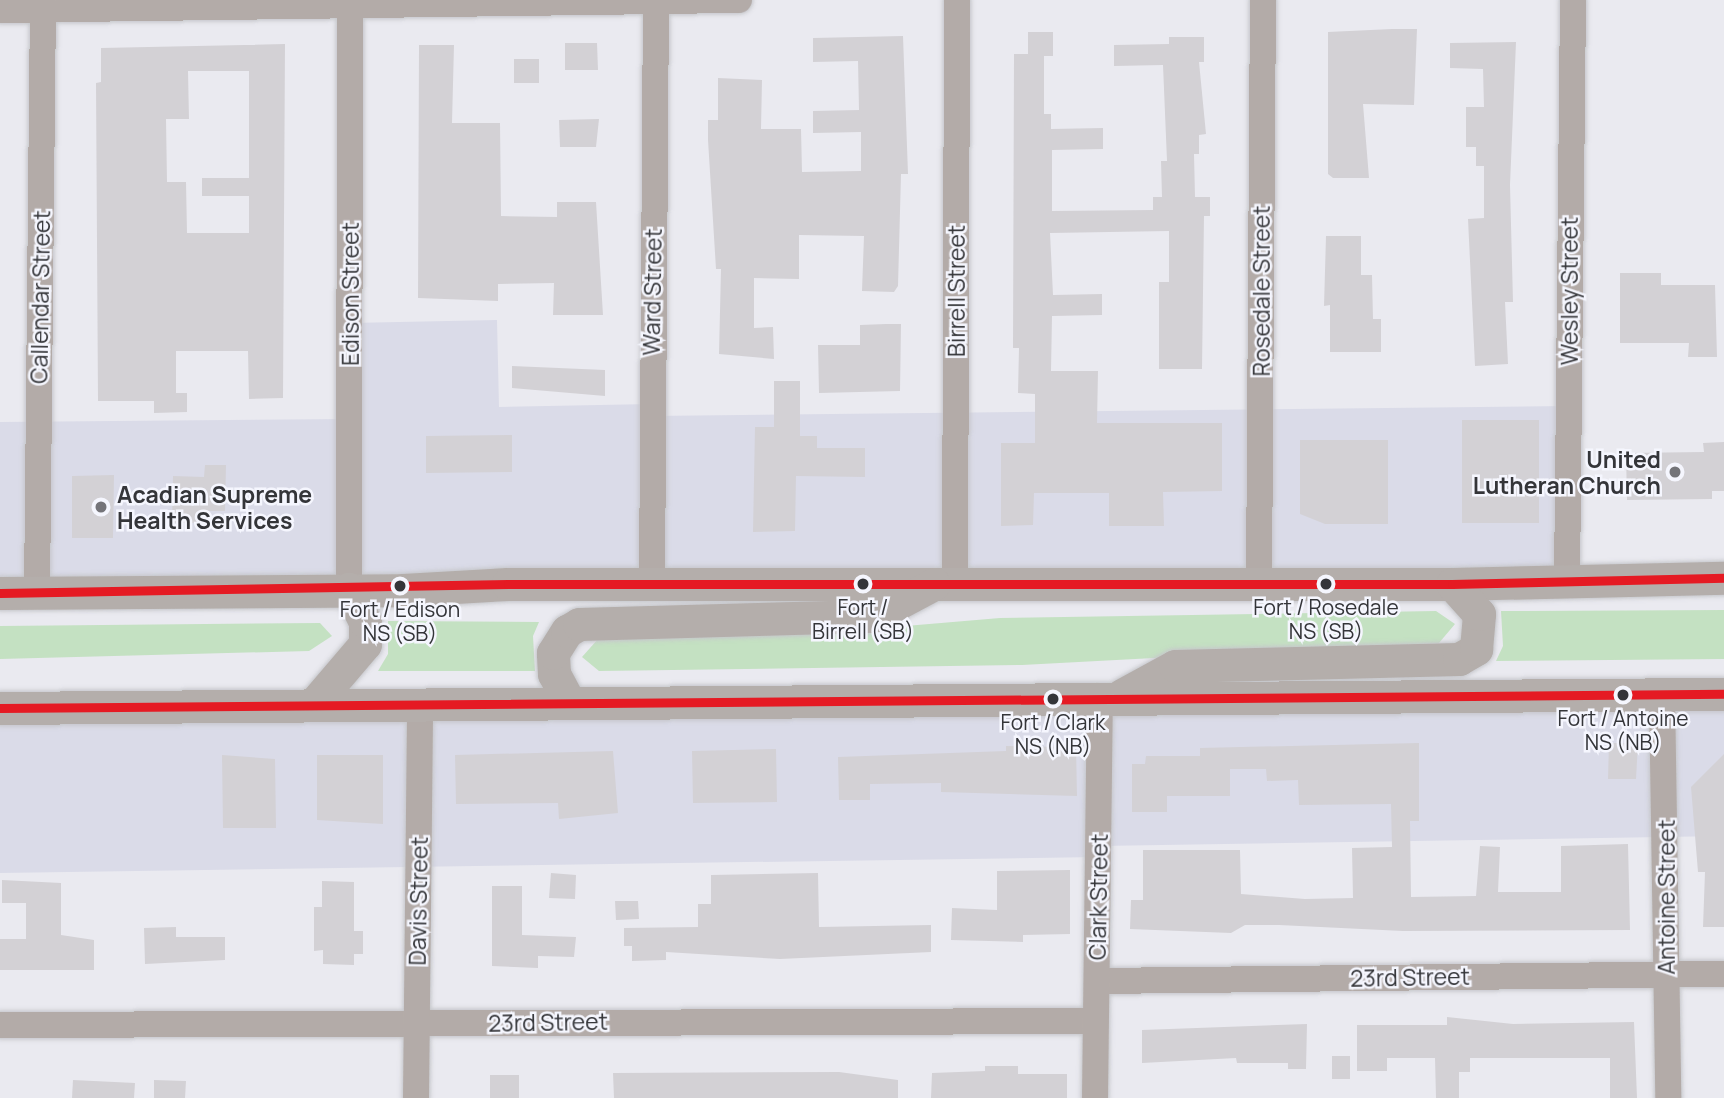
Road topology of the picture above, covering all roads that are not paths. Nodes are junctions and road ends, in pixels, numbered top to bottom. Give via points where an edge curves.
1 (656, 0) edge
2 (739, 0) edge
3 (957, 0) edge
4 (1263, 0) edge
5 (1573, 0) edge
6 (350, 4) edge
7 (43, 5) edge
8 (0, 10) edge
9 (1724, 578) edge
10 (947, 582) junction
11 (1259, 582) junction
12 (1567, 582) junction
13 (652, 583) junction
14 (1452, 584) junction
15 (349, 589) junction
16 (0, 593) edge
17 (37, 594) junction
18 (1724, 694) edge
19 (1662, 695) junction
20 (1110, 696) junction
21 (569, 702) junction
22 (420, 704) junction
23 (313, 705) junction
24 (0, 708) edge
25 (1667, 974) junction
26 (1724, 974) edge
27 (1097, 981) junction
28 (1095, 1021) junction
29 (417, 1023) junction
30 (0, 1025) edge
31 (416, 1098) edge
32 (1095, 1098) edge
33 (1668, 1098) edge

1 - 2 street
1 - 6 street
1 - 13 street, Ward Street
3 - 10 street, Birrell Street
4 - 11 street, Rosedale Street
5 - 12 street, Wesley Street
6 - 7 street
6 - 15 street, Edison Street
7 - 8 street
7 - 17 street, Callendar Street
9 - 12 main road
10 - 11 main road
10 - 13 main road
10 - 21 main road via 874,616 579,624 567,631 553,653 554,674
11 - 14 main road
12 - 14 main road
13 - 15 main road
14 - 20 main road via 1479,614 1476,649 1459,659 1175,666
15 - 17 main road
15 - 23 main road via 365,622 365,644
16 - 17 main road
18 - 19 main road
19 - 20 main road
19 - 25 street, Antoine Street
20 - 21 main road
20 - 27 street, Clark Street
21 - 22 main road
22 - 23 main road
22 - 29 street, Davis Street
23 - 24 main road
25 - 26 street, 23rd Street
25 - 27 street, 23rd Street
25 - 33 street, Antoine Street
27 - 28 street, Clark Street
28 - 29 street, 23rd Street
28 - 32 street, Clark Street
29 - 30 street, 23rd Street
29 - 31 street, Davis Street

